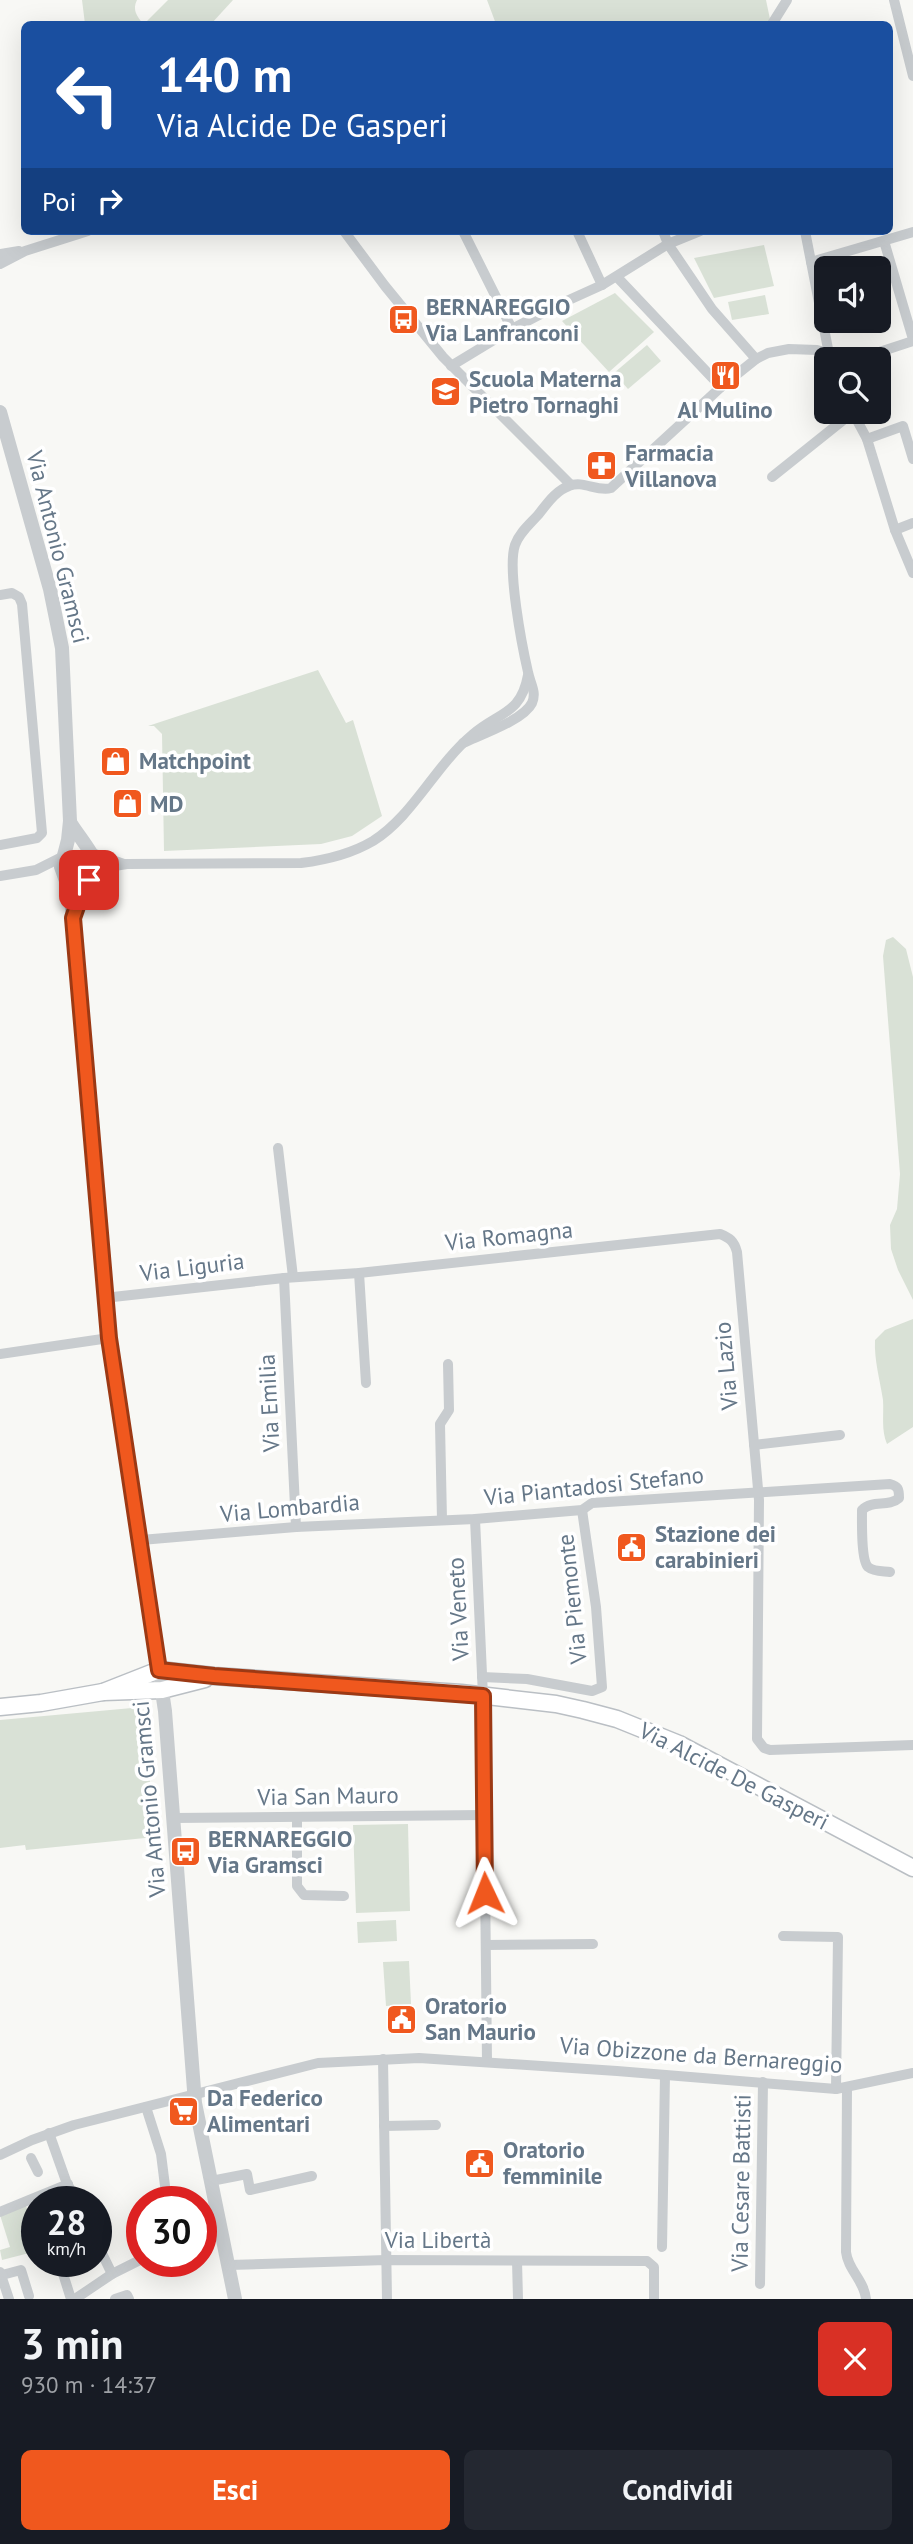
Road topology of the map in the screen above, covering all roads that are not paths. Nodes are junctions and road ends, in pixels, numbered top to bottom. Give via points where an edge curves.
1 (787, 0) edge
2 (894, 0) edge
3 (774, 21) edge
4 (902, 33) junction
5 (893, 36) edge
6 (913, 76) edge
7 (913, 232) edge
8 (75, 235) edge
9 (347, 235) edge
10 (465, 235) edge
11 (579, 235) edge
12 (665, 235) edge
13 (690, 235) edge
14 (806, 235) edge
15 (884, 241) junction
16 (668, 244) junction
17 (25, 251) junction
18 (0, 254) edge
19 (811, 262) junction
20 (0, 264) edge
21 (617, 277) junction
22 (602, 285) junction
23 (512, 329) junction
24 (913, 340) edge
25 (828, 347) edge
26 (891, 348) edge
27 (814, 350) edge
28 (756, 359) junction
29 (451, 366) junction
30 (721, 387) junction
31 (0, 412) edge
32 (837, 424) edge
33 (859, 424) edge
34 (867, 439) junction
35 (913, 459) edge
36 (772, 477) dead end
37 (571, 485) junction
38 (913, 523) edge
39 (895, 530) junction
40 (913, 573) edge
41 (0, 595) edge
42 (69, 821) junction
43 (0, 845) edge
44 (89, 852) junction
45 (64, 856) junction
46 (127, 864) junction
47 (36, 870) junction
48 (0, 876) edge
49 (66, 877) junction
50 (91, 877) junction
51 (73, 918) junction
52 (278, 1148) dead end
53 (730, 1238) joint
54 (359, 1273) junction
55 (288, 1277) junction
56 (104, 1298) junction
57 (109, 1338) junction
58 (0, 1354) edge
59 (448, 1364) dead end
60 (366, 1383) dead end
61 (840, 1435) dead end
62 (754, 1445) junction
63 (758, 1493) junction
64 (582, 1510) junction
65 (475, 1519) junction
66 (442, 1520) junction
67 (296, 1527) junction
68 (141, 1540) junction
69 (890, 1572) dead end
70 (159, 1670) junction
71 (214, 1676) junction
72 (482, 1677) junction
73 (162, 1690) junction
74 (103, 1692) junction
75 (483, 1696) junction
76 (0, 1707) edge
77 (913, 1745) edge
78 (483, 1815) junction
79 (297, 1817) junction
80 (174, 1818) junction
81 (913, 1868) edge
82 (344, 1896) dead end
83 (783, 1936) dead end
84 (593, 1944) dead end
85 (486, 1945) junction
86 (383, 2059) junction
87 (487, 2061) junction
88 (913, 2073) edge
89 (665, 2075) junction
90 (763, 2082) junction
91 (842, 2088) junction
92 (194, 2093) junction
93 (146, 2106) junction
94 (436, 2125) dead end
95 (384, 2126) junction
96 (49, 2133) junction
97 (27, 2150) junction
98 (0, 2155) edge
99 (38, 2172) dead end
100 (312, 2176) dead end
101 (211, 2180) junction
102 (68, 2184) joint
103 (165, 2186) edge
104 (0, 2212) edge
105 (219, 2220) joint
106 (662, 2247) dead end
107 (386, 2260) junction
108 (517, 2261) junction
109 (229, 2264) junction
110 (126, 2267) edge
111 (1, 2273) edge
112 (112, 2274) edge
113 (65, 2277) edge
114 (107, 2277) edge
115 (760, 2284) dead end
116 (29, 2296) dead end
117 (9, 2299) edge
118 (73, 2299) edge
119 (115, 2299) edge
120 (129, 2299) edge
121 (235, 2299) edge
122 (387, 2299) edge
123 (518, 2299) edge
124 (654, 2299) edge
125 (866, 2299) edge

1 - 3 street
2 - 4 street
4 - 5 street
4 - 6 street
7 - 15 street
8 - 17 street
9 - 29 street
10 - 23 street
11 - 22 street
12 - 16 street
13 - 16 street
14 - 19 street
15 - 19 street
15 - 24 street
16 - 21 street
16 - 28 street via 712,309
17 - 18 street
17 - 20 street
19 - 25 street
21 - 22 street
21 - 30 street
22 - 23 street
23 - 29 street
24 - 26 street
27 - 28 street via 789,349
28 - 30 street
29 - 37 street
30 - 37 street via 611,488
31 - 42 street, Via Antonio Gramsci via 62,648
32 - 36 street
33 - 34 street
34 - 35 street via 903,426
34 - 39 street
37 - 46 street via 553,497 514,547 513,570 533,702 527,710 463,743 392,826 348,853 301,863
38 - 39 street
39 - 40 street
41 - 43 street via 12,593 22,604 42,833
42 - 44 street
42 - 45 street, Via Antonio Gramsci
44 - 45 street via 76,848
44 - 46 street
44 - 50 street via 96,862
45 - 47 street
45 - 49 street via 61,867
46 - 50 street via 108,867
47 - 48 street
47 - 49 street
49 - 50 street via 78,883
49 - 51 street, Via Antonio Gramsci
50 - 51 street, Via Antonio Gramsci
51 - 56 street, Via Antonio Gramsci
52 - 55 street
53 - 54 street, Via Romagna via 720,1234
53 - 62 street, Via Lazio via 737,1252
54 - 55 street, Via Romagna
54 - 60 street
55 - 56 street, Via Liguria
55 - 67 street, Via Emilia
56 - 57 street, Via Antonio Gramsci
57 - 58 street
57 - 68 street, Via Antonio Gramsci
59 - 66 street via 449,1410 440,1424
61 - 62 street
62 - 63 street, Via Lazio
63 - 64 street, Via Piantadosi Stefano via 592,1503
63 - 69 street, Via Piantadosi Stefano via 895,1485 899,1497 894,1502 862,1510 865,1561 875,1570
63 - 77 street, Via Lazio via 760,1744 770,1750
64 - 65 street, Via Piantadosi Stefano
64 - 72 street, Via Piemonte via 602,1687 592,1690
65 - 66 street, Via Lombardia
65 - 72 street, Via Veneto
66 - 67 street, Via Lombardia
67 - 68 street, Via Lombardia
68 - 70 street, Via Antonio Gramsci
70 - 71 main road, Via Alcide De Gasperi
70 - 73 street, Via Antonio Gramsci
70 - 74 main road
71 - 73 main road, Via Alcide De Gasperi
71 - 75 main road, Via Alcide De Gasperi
72 - 75 street, Via Veneto
73 - 74 main road, Via Alcide De Gasperi
73 - 80 street, Via Antonio Gramsci
74 - 76 main road
75 - 78 street, Via Veneto
75 - 81 main road, Via Alcide De Gasperi via 583,1710 649,1730
78 - 79 street, Via San Mauro
78 - 85 street, Via Veneto
79 - 80 street, Via San Mauro
79 - 82 street via 299,1890 304,1895
80 - 92 street, Via Antonio Gramsci
83 - 91 street via 838,1937
84 - 85 street
85 - 87 street, Via Veneto
86 - 87 street, Via Obizzone da Bernareggio
86 - 92 street, Via Obizzone da Bernareggio via 318,2063
86 - 95 street
87 - 89 street, Via Obizzone da Bernareggio
88 - 91 street, Via Obizzone da Bernareggio
89 - 90 street, Via Obizzone da Bernareggio
89 - 106 street
90 - 91 street, Via Obizzone da Bernareggio
90 - 115 street, Via Cesare Battisti
91 - 125 street via 847,2263 864,2286
92 - 93 street, Via Obizzone da Bernareggio
92 - 101 street, Via Antonio Gramsci
93 - 96 street, Via Obizzone da Bernareggio
93 - 103 street via 161,2154
94 - 95 street
95 - 107 street
96 - 97 street, Via Obizzone da Bernareggio
96 - 102 street
97 - 98 street, Via Obizzone da Bernareggio
97 - 99 street
100 - 101 street via 250,2190 247,2174
101 - 105 street, Via Antonio Gramsci
102 - 104 street
105 - 109 street, Via Antonio Gramsci
107 - 108 street, Via Libertà
107 - 109 street, Via Libertà
107 - 122 street
108 - 123 street
108 - 124 street, Via Libertà via 647,2261 654,2267
109 - 121 street, Via Antonio Gramsci
110 - 112 street
111 - 116 street via 21,2270
111 - 117 street
113 - 118 street
114 - 118 street
119 - 120 street via 127,2295

